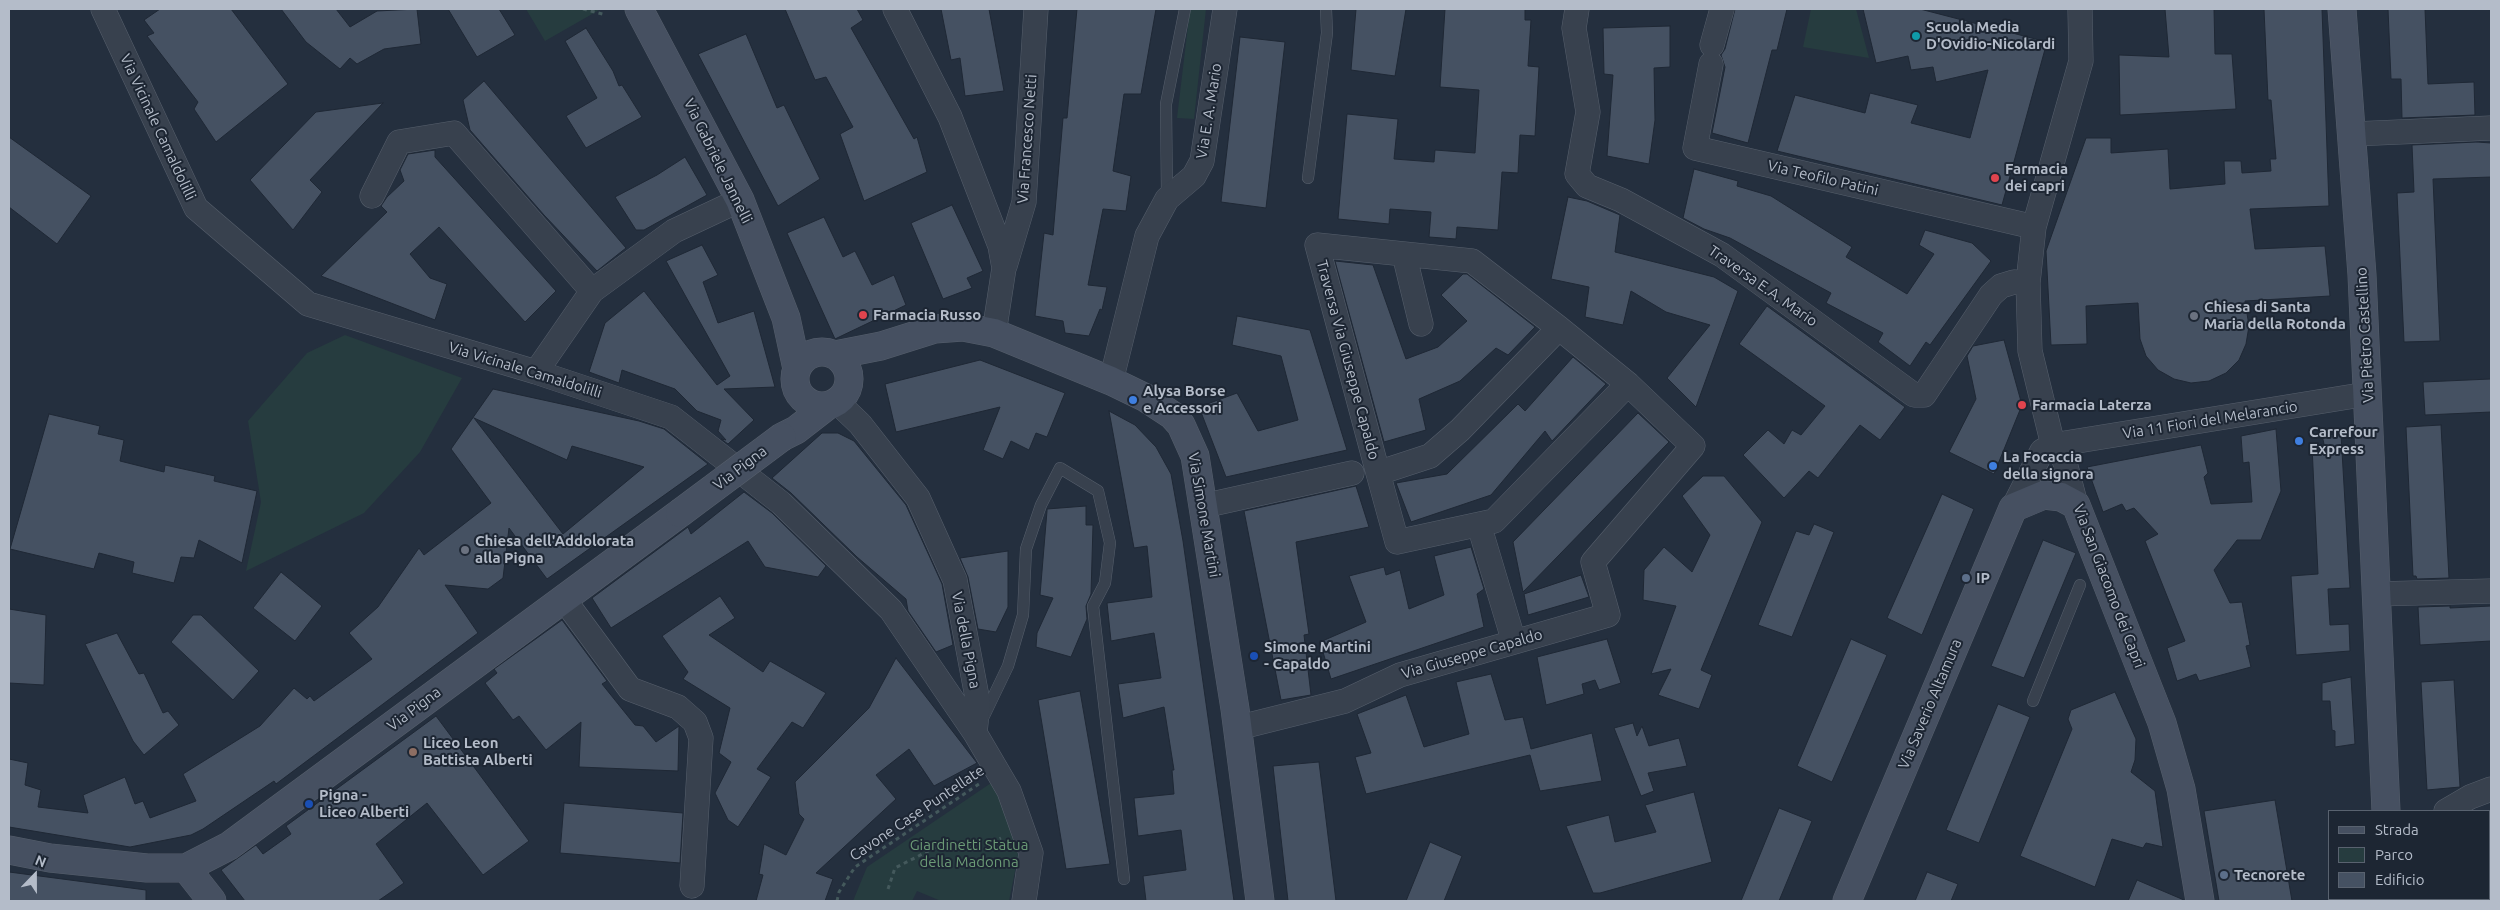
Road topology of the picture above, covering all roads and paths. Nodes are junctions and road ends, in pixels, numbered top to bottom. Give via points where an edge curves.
1 (103, 9) edge
2 (583, 9) edge
3 (638, 9) edge
4 (895, 9) edge
5 (1036, 9) edge
6 (1185, 9) edge
7 (1225, 9) edge
8 (1326, 9) edge
9 (1577, 9) edge
10 (1722, 9) edge
11 (2080, 9) edge
12 (2342, 9) edge
13 (606, 15) dead end
14 (2491, 128) edge
15 (2353, 134) junction
16 (1308, 178) dead end
17 (372, 196) dead end
18 (1167, 199) junction
19 (740, 200) junction
20 (2034, 227) junction
21 (1404, 254) junction
22 (1004, 268) junction
23 (2028, 283) junction
24 (592, 290) junction
25 (1421, 324) dead end
26 (1559, 328) junction
27 (994, 334) junction
28 (881, 346) junction
29 (812, 368) junction
30 (536, 372) junction
31 (850, 378) junction
32 (1111, 381) junction
33 (1628, 384) junction
34 (2368, 394) junction
35 (832, 404) junction
36 (782, 437) junction
37 (2053, 445) junction
38 (1352, 473) dead end
39 (1378, 473) junction
40 (2076, 505) junction
41 (1203, 506) junction
42 (2012, 508) junction
43 (1625, 523) joint
44 (1479, 525) junction
45 (2080, 585) dead end
46 (2491, 590) edge
47 (2376, 594) junction
48 (563, 598) junction
49 (1514, 642) junction
50 (2034, 701) dead end
51 (1237, 728) junction
52 (975, 733) junction
53 (998, 772) junction
54 (2491, 789) edge
55 (2386, 810) edge
56 (2448, 810) edge
57 (1022, 828) junction
58 (9, 850) edge
59 (186, 868) junction
60 (1124, 879) dead end
61 (692, 886) dead end
62 (888, 889) dead end
63 (212, 901) edge
64 (837, 901) edge
65 (1024, 901) edge
66 (1260, 901) edge
67 (1847, 901) edge
68 (2200, 901) edge

1 - 30 street, Via Vicinale Camaldolilli via 196,208 308,304
2 - 13 path
3 - 19 main road, Via Gabriele Jannelli
4 - 22 street via 950,117 1000,246
5 - 22 street, Via Francesco Netti via 1024,202
6 - 18 lane, Via E. A. Mario via 1166,104
7 - 18 street, Via E. A. Mario via 1202,161 1194,176
8 - 16 lane via 1327,33
9 - 23 street, Traversa E.A. Mario via 1574,28 1588,112 1576,174 1587,186 1621,200 1722,254 1914,395 1924,395 1991,295 2001,286 2014,282
10 - 20 street, Via Teofilo Patini via 1695,148
11 - 20 street, Via San Giacomo dei Capri via 2081,61
12 - 15 main road, Via Pietro Castellino
14 - 15 street
15 - 34 main road, Via Pietro Castellino
17 - 24 street via 399,142 454,133
18 - 32 street, Via E. A. Mario via 1147,236
19 - 24 street via 674,231
19 - 29 main road, Via Gabriele Jannelli via 786,318
20 - 23 street, Via San Giacomo dei Capri
21 - 25 street
21 - 26 street, Traversa Via Giuseppe Capaldo via 1472,261
21 - 39 street, Traversa Via Giuseppe Capaldo via 1317,245
22 - 27 street
23 - 37 street, Via San Giacomo dei Capri via 2030,351
24 - 30 street
26 - 33 street, Traversa Via Giuseppe Capaldo
26 - 39 street via 1460,430 1430,456
27 - 28 main road, Via Simone Martini via 963,327 935,329
27 - 32 main road, Via Simone Martini
28 - 29 main road, Via Simone Martini
28 - 31 main road, Via Simone Martini
29 - 31 main road, Via Gabriele Jannelli via 848,369
29 - 35 main road via 812,405
29 - 36 main road, Via Pigna via 792,424
30 - 52 street, Via Vicinale Camaldolilli via 671,417 781,503 891,610
31 - 35 main road, Via Simone Martini via 844,396
32 - 41 main road, Via Simone Martini via 1146,398 1181,425 1195,456
33 - 43 street, Traversa Via Giuseppe Capaldo via 1693,446
33 - 44 street via 1494,521
34 - 37 street, Via 11 Fiori del Melarancio
34 - 47 main road, Via Pietro Castellino
35 - 36 main road, Via Pigna
35 - 52 street, Via della Pigna via 860,424 918,498 955,580 978,702
36 - 48 main road, Via Pigna, bridge
37 - 40 street, Via San Giacomo dei Capri via 2064,459
37 - 42 street, Via Saverio Altamura via 2042,451
38 - 41 street
39 - 44 street via 1397,542
40 - 42 main road via 2061,497 2044,495
40 - 68 main road, Via San Giacomo dei Capri via 2162,723 2181,789
41 - 51 main road, Via Simone Martini
42 - 67 main road, Via Saverio Altamura
43 - 49 street, Via Giuseppe Capaldo via 1593,562 1608,615
44 - 49 street
45 - 50 lane
46 - 47 street
47 - 55 main road, Via Pietro Castellino
48 - 59 main road, Via Pigna via 229,846
48 - 61 street via 630,689 678,707 695,722 701,738
49 - 51 street, Via Giuseppe Capaldo via 1400,675 1345,701
51 - 66 main road, Via Simone Martini
52 - 53 street
52 - 60 lane via 1008,666 1023,615 1026,549 1041,505 1060,468 1098,490 1110,543 1105,583 1093,606
53 - 57 street via 1009,790
53 - 64 path, Cavone Case Puntellate via 854,867
54 - 56 street
57 - 62 path via 977,849 946,842 895,868
57 - 65 street via 1031,853
58 - 59 main road, Via Pigna via 50,858 147,868
59 - 63 main road

